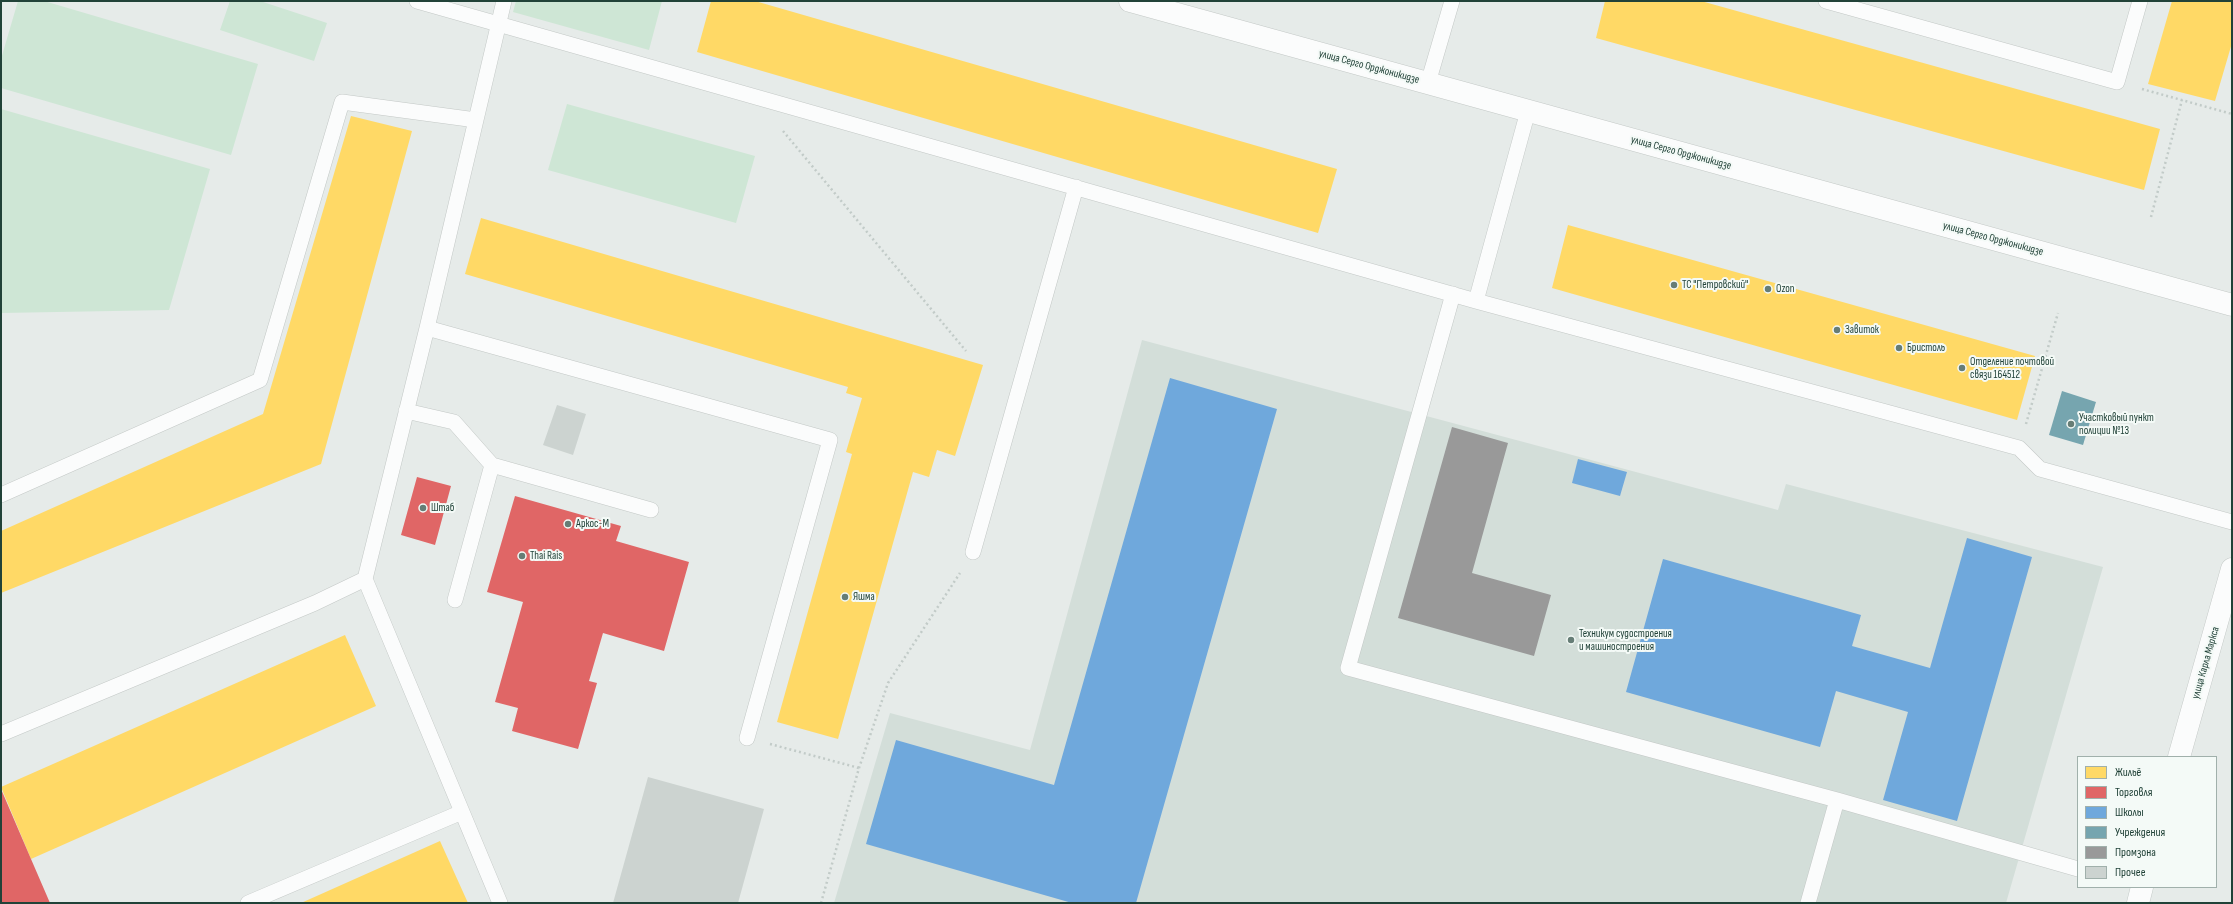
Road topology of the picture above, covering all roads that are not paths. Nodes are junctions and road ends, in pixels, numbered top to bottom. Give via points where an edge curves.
1 (417, 1) edge
2 (504, 1) edge
3 (1130, 1) edge
4 (1452, 1) edge
5 (1826, 1) edge
6 (2140, 1) edge
7 (498, 24) junction
8 (1428, 83) junction
9 (1528, 111) junction
10 (476, 120) junction
11 (1076, 187) junction
12 (1453, 294) junction
13 (1476, 301) junction
14 (2232, 305) edge
15 (428, 328) junction
16 (406, 411) junction
17 (492, 464) junction
18 (1, 495) edge
19 (651, 510) dead end
20 (2232, 522) edge
21 (973, 552) road end
22 (2232, 569) edge
23 (365, 579) junction
24 (455, 600) dead end
25 (1, 734) edge
26 (747, 738) road end
27 (2179, 756) edge
28 (1837, 800) junction
29 (462, 812) junction
30 (2077, 869) edge
31 (2142, 888) edge
32 (248, 903) edge
33 (500, 903) edge
34 (1808, 903) edge
35 (2138, 903) edge

1 - 7 lane
2 - 7 lane
3 - 8 street, улица Серго Орджоникидзе
4 - 8 lane
5 - 6 lane via 2117,82
7 - 10 lane
7 - 11 lane
8 - 9 street, улица Серго Орджоникидзе
9 - 13 lane
9 - 14 street, улица Серго Орджоникидзе
10 - 15 lane
10 - 18 lane via 342,102 260,380
11 - 12 lane
11 - 21 lane
12 - 13 lane
12 - 28 lane via 1348,668
13 - 20 lane via 2019,448 2040,469
15 - 16 lane
15 - 26 lane via 830,440
16 - 17 lane via 454,422
16 - 23 lane
17 - 19 lane
17 - 24 lane
22 - 27 street, улица Карла Маркса
23 - 25 lane via 308,606
23 - 29 lane
28 - 30 lane
28 - 34 lane
29 - 32 lane
29 - 33 lane
31 - 35 street

